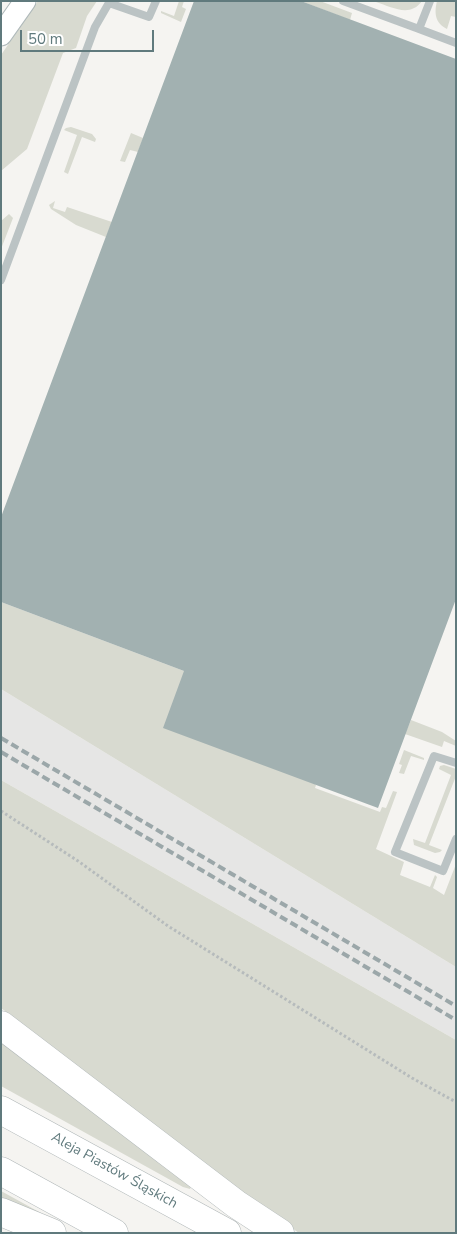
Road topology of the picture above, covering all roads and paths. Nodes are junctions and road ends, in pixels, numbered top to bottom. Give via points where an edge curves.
1 (25, 1) edge
2 (156, 1) edge
3 (343, 1) edge
4 (430, 1) edge
5 (110, 2) edge
6 (419, 29) junction
7 (1, 35) edge
8 (456, 43) edge
9 (1, 280) edge
10 (456, 763) edge
11 (1, 812) edge
12 (456, 839) edge
13 (1, 1025) edge
14 (456, 1102) edge
15 (1, 1110) edge
16 (1, 1171) edge
17 (1, 1212) edge
18 (52, 1233) edge
19 (114, 1233) edge
20 (226, 1233) edge
21 (280, 1233) edge

1 - 7 main road
2 - 5 lane via 149,17
3 - 6 lane
4 - 6 lane
5 - 9 lane via 95,27
6 - 8 lane
10 - 12 lane via 434,756 394,852 444,872
11 - 14 path via 78,861 168,926
13 - 21 highway via 220,1192
15 - 20 highway, Aleja Piastów Śląskich
16 - 19 highway
17 - 18 highway

